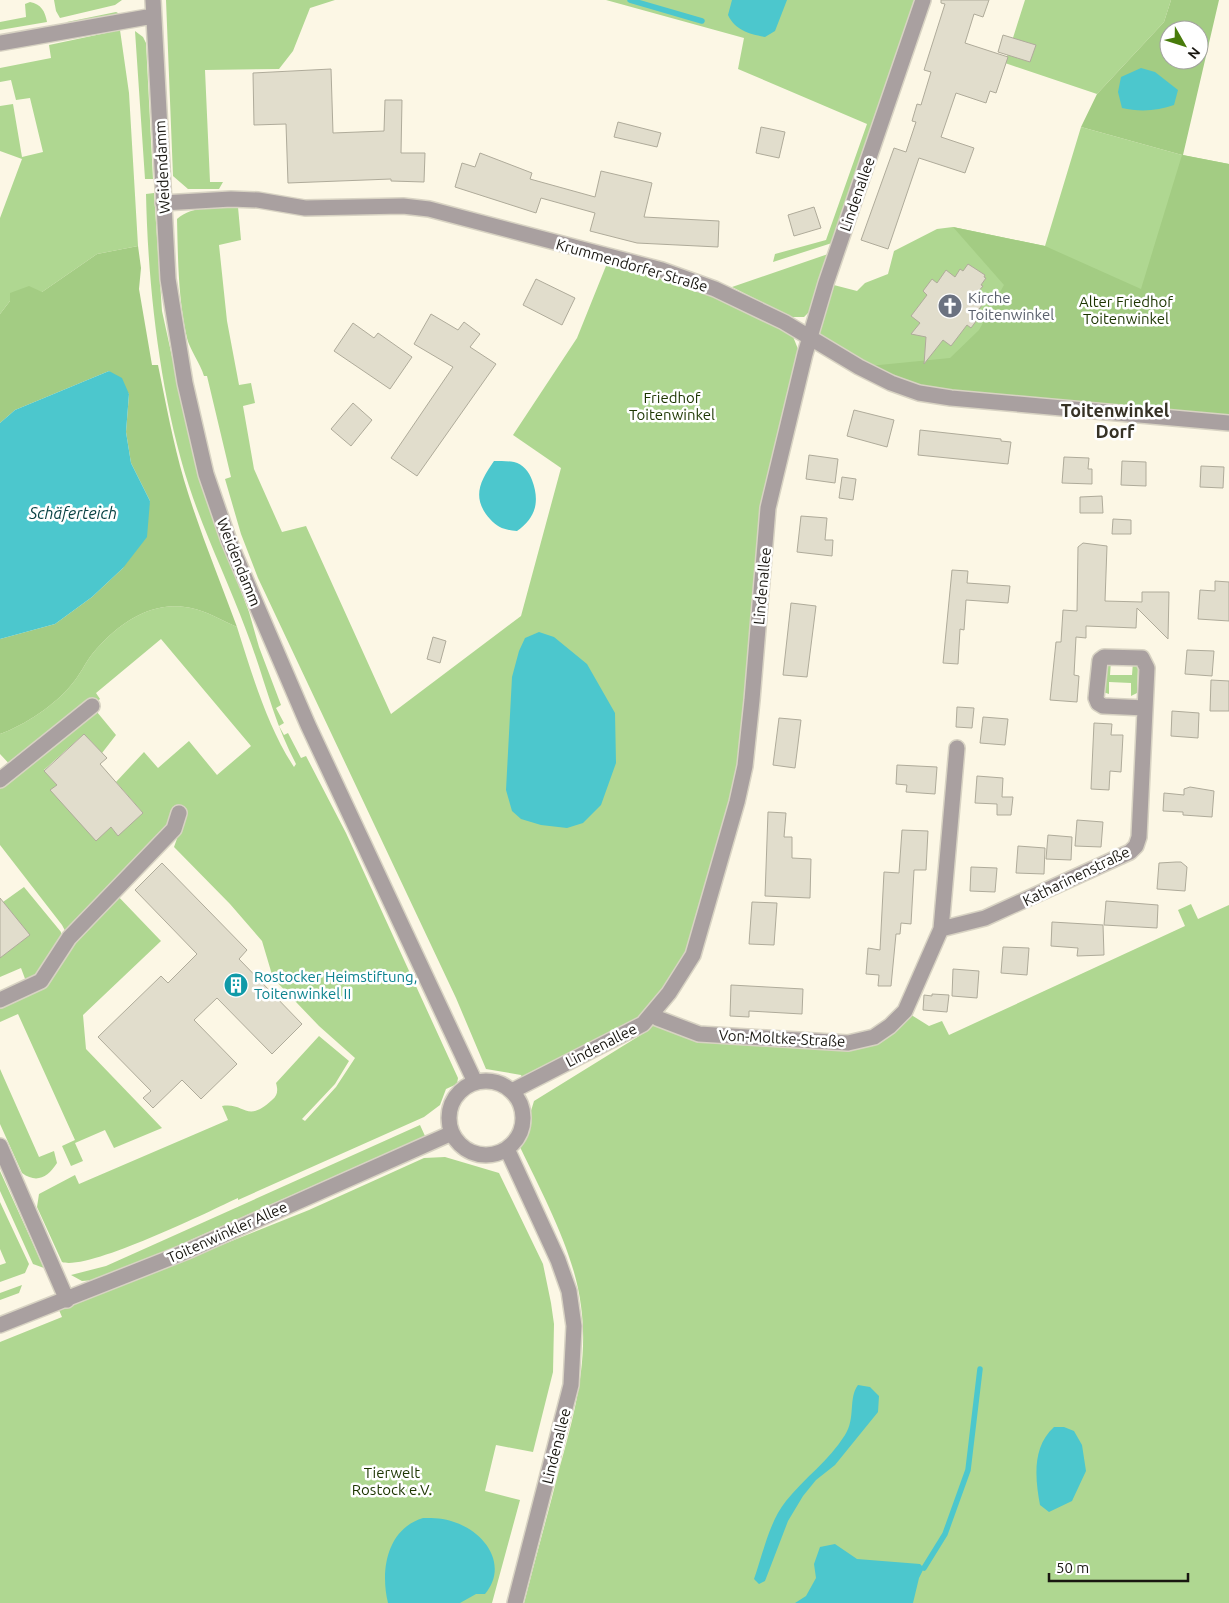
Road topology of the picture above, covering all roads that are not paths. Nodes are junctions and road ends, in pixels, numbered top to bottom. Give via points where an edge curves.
1 (152, 0) edge
2 (923, 0) edge
3 (153, 16) junction
4 (0, 43) edge
5 (164, 203) junction
6 (810, 336) junction
7 (1229, 423) edge
8 (92, 706) dead end
9 (1145, 708) dead end
10 (957, 748) dead end
11 (0, 780) edge
12 (179, 813) dead end
13 (940, 929) junction
14 (0, 1000) edge
15 (654, 1012) junction
16 (476, 1082) junction
17 (512, 1091) junction
18 (452, 1133) junction
19 (0, 1146) edge
20 (507, 1149) junction
21 (67, 1300) junction
22 (0, 1325) edge
23 (515, 1603) edge

1 - 3 street, Weidendamm
2 - 6 street, Lindenallee
3 - 4 street
3 - 5 street, Weidendamm
5 - 6 street, Krummendorfer Straße via 258,200 305,208 402,206 429,209 662,270 715,289
5 - 16 street, Weidendamm via 168,279 184,383 206,474 228,541 333,781
6 - 7 street, Krummendorfer Straße via 859,367 919,392 951,398
6 - 15 street, Lindenallee via 768,508 752,700 745,766 737,802 693,954 683,974
8 - 11 street
9 - 13 street, Katharinenstraße via 1136,846 1130,852 985,918
10 - 13 street, Von-Moltke-Straße
12 - 14 street via 174,829 69,938 41,981
13 - 15 street, Von-Moltke-Straße via 906,1011 874,1037 848,1043 699,1034 657,1018
15 - 17 street, Lindenallee via 643,1024
16 - 17 street via 501,1084
16 - 18 street via 454,1099 449,1116
17 - 20 street via 522,1107 523,1126
18 - 20 street via 466,1150 476,1154 492,1155
18 - 21 street, Toitenwinkler Allee via 185,1252
19 - 21 street
20 - 23 street, Lindenallee via 558,1260 569,1291 574,1326 571,1385
21 - 22 street, Toitenwinkler Allee

